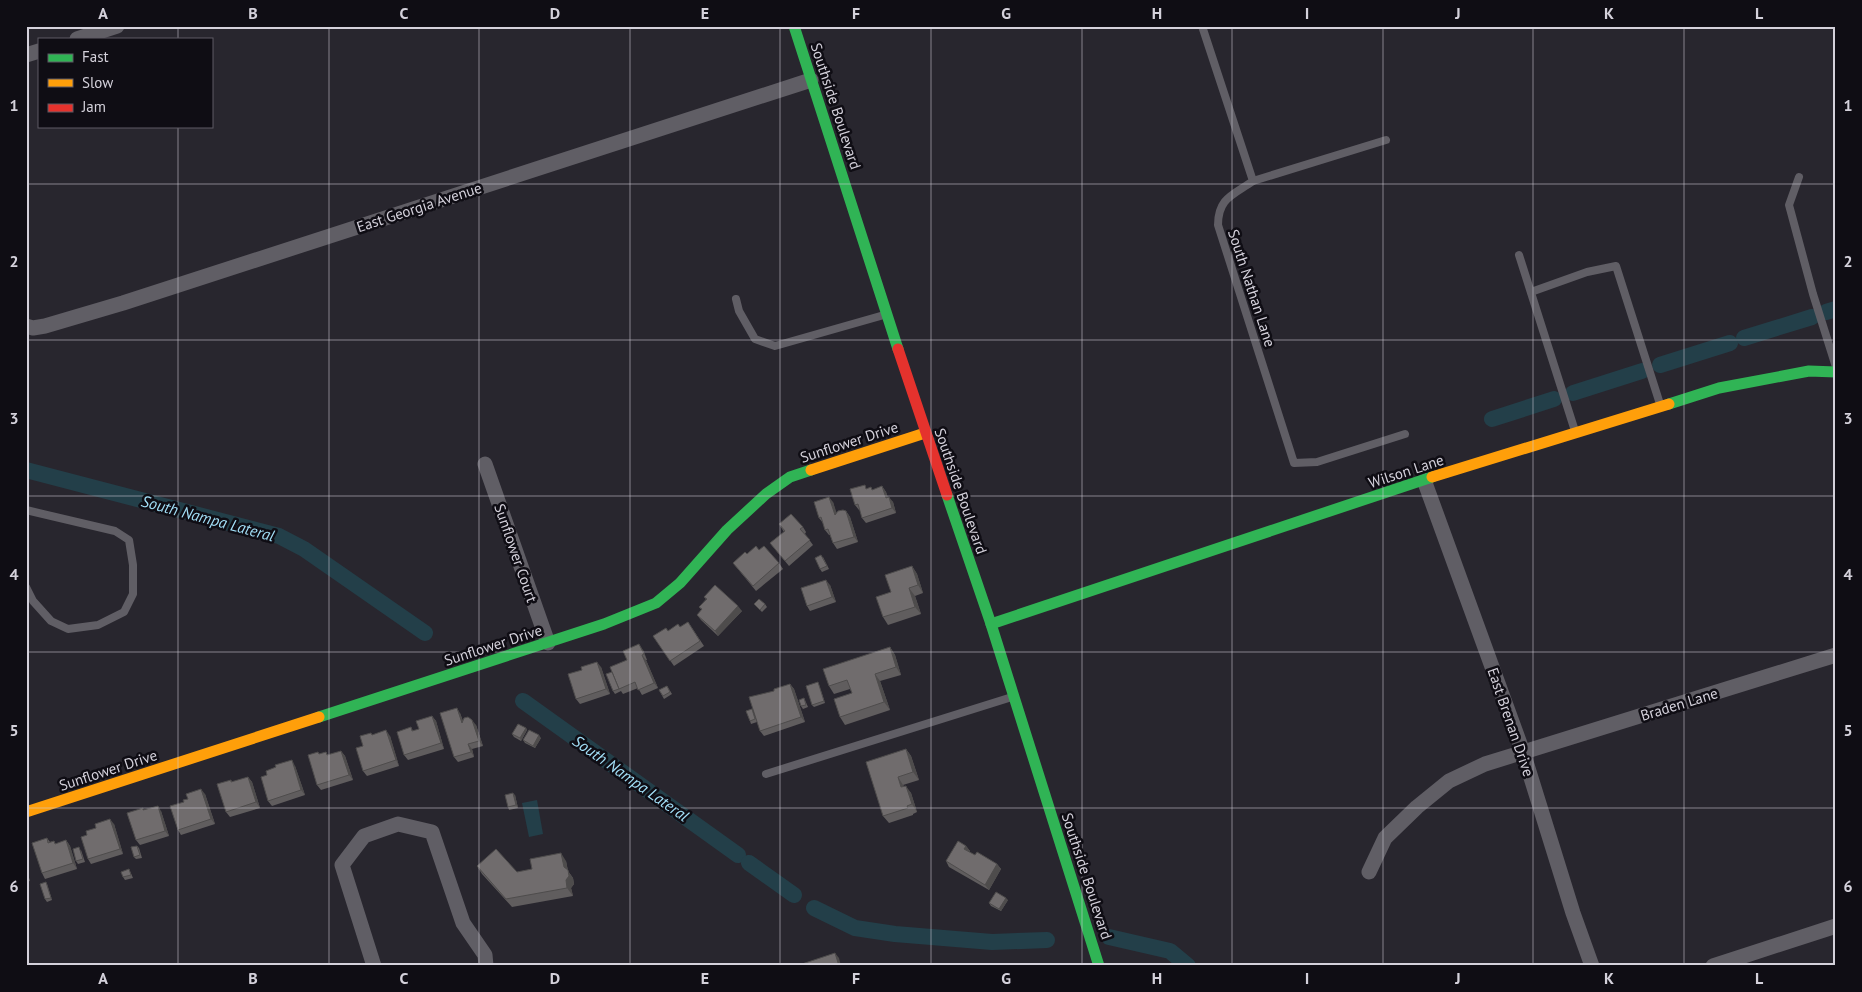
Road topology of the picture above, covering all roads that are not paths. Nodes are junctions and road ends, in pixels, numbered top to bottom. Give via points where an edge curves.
1 (116, 26) edge
2 (794, 26) edge
3 (1202, 26) edge
4 (80, 38) edge
5 (38, 51) edge
6 (26, 55) edge
7 (812, 80) junction
8 (1386, 140) dead end
9 (1799, 177) dead end
10 (1253, 181) junction
11 (1519, 255) dead end
12 (1531, 292) junction
13 (736, 299) dead end
14 (886, 314) junction
15 (26, 326) edge
16 (1833, 346) edge
17 (1836, 367) edge
18 (1836, 372) edge
19 (1661, 406) junction
20 (925, 432) junction
21 (1576, 433) junction
22 (1405, 434) dead end
23 (485, 464) dead end
24 (1424, 480) junction
25 (26, 510) edge
26 (26, 587) edge
27 (991, 624) junction
28 (548, 643) junction
29 (1836, 656) edge
30 (1014, 696) junction
31 (1523, 752) junction
32 (766, 774) dead end
33 (26, 812) edge
34 (1370, 872) dead end
35 (1836, 926) edge
36 (374, 966) edge
37 (486, 966) edge
38 (1100, 966) edge
39 (1592, 966) edge
40 (1713, 966) edge

1 - 4 street
2 - 7 street, Southside Boulevard
3 - 10 lane
5 - 6 street
7 - 14 street, Southside Boulevard
7 - 15 street, East Georgia Avenue via 123,303 46,326
8 - 10 lane
9 - 16 lane via 1789,204
10 - 22 lane, South Nathan Lane via 1224,201 1218,212 1218,225 1294,463 1317,462
11 - 12 lane
12 - 19 lane via 1587,272 1616,266
12 - 21 lane
13 - 14 lane via 755,339 775,346
14 - 20 street, Southside Boulevard
16 - 17 lane
18 - 19 street, Wilson Lane via 1809,371 1719,388
19 - 21 street, Wilson Lane
20 - 27 street, Southside Boulevard
20 - 28 street, Sunflower Drive via 790,477 727,530 680,583 656,603
21 - 24 street, Wilson Lane
23 - 28 street, Sunflower Court
24 - 27 street, Wilson Lane
24 - 31 street, East Brenan Drive
25 - 26 lane via 115,531 129,540 133,594 124,612 98,625 68,629 51,621 33,601
27 - 30 street, Southside Boulevard
28 - 33 street, Sunflower Drive
29 - 31 street, Braden Lane
30 - 32 lane
30 - 38 street, Southside Boulevard
31 - 34 street, Braden Lane via 1485,764 1448,781 1385,838
31 - 39 street, East Brenan Drive
35 - 40 street
36 - 37 street via 342,865 364,836 398,824 432,832 463,923 485,955

